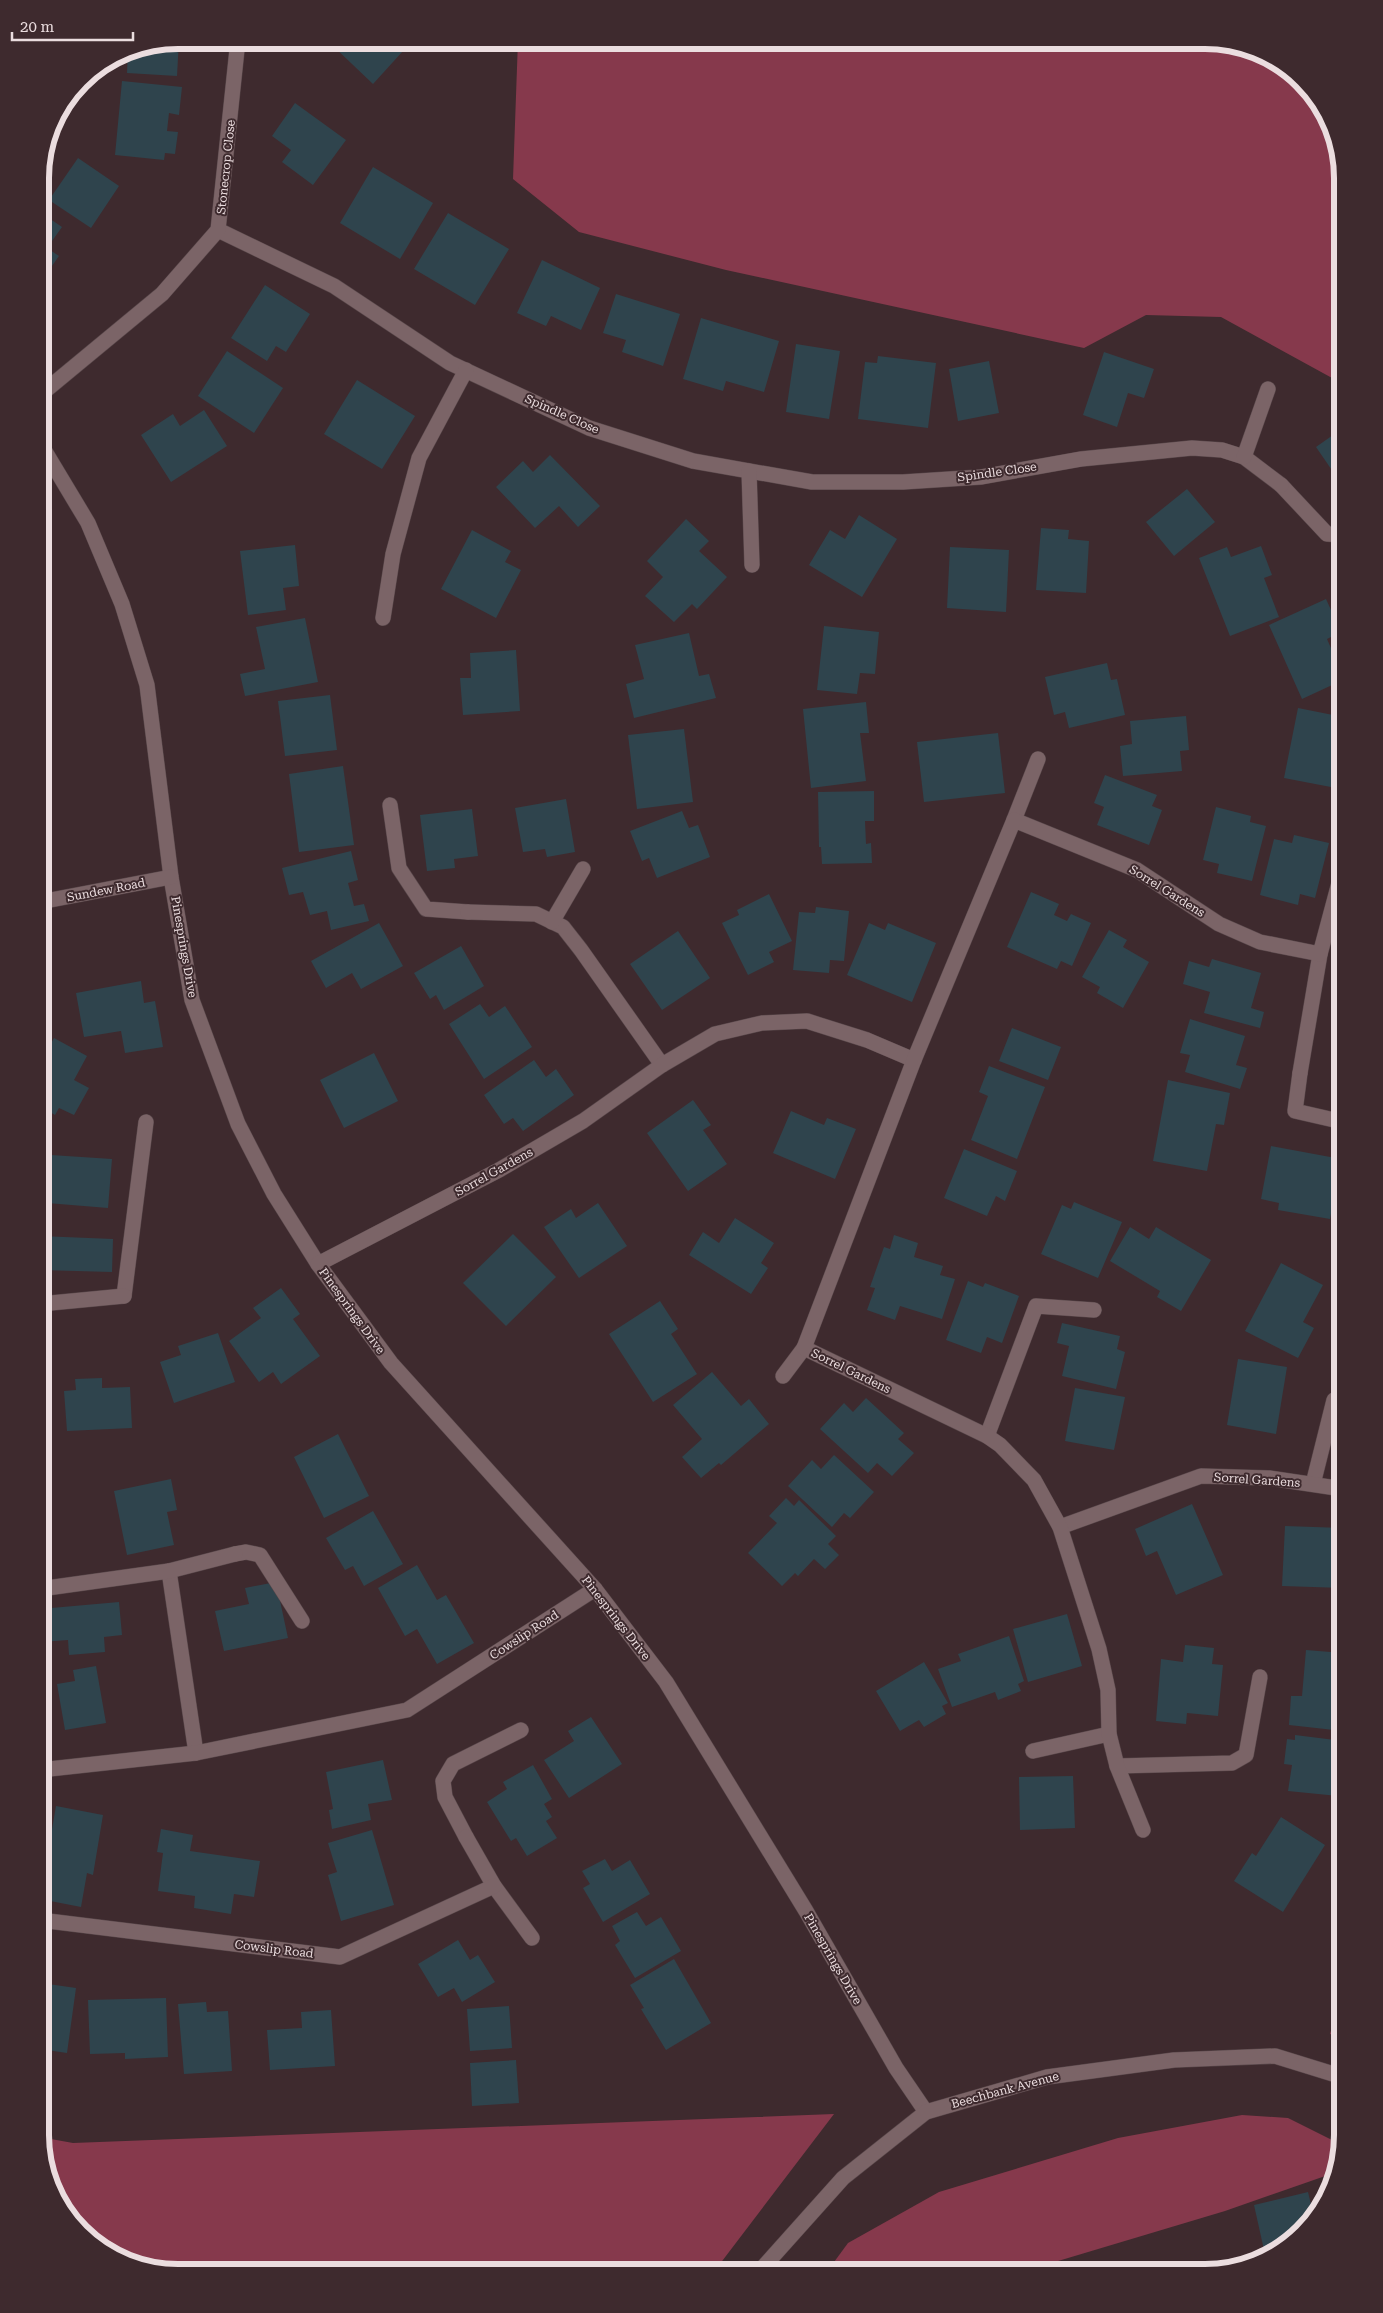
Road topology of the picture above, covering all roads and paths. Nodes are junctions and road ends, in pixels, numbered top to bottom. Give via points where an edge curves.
1 (237, 49) edge
2 (218, 230) junction
3 (466, 370) junction
4 (49, 388) edge
5 (1268, 389) dead end
6 (1244, 457) junction
7 (49, 458) edge
8 (749, 471) junction
9 (1334, 534) edge
10 (752, 566) dead end
11 (384, 618) dead end
12 (1038, 759) dead end
13 (390, 805) dead end
14 (1014, 820) junction
15 (583, 869) dead end
16 (171, 877) junction
17 (49, 900) edge
18 (1334, 902) edge
19 (552, 922) junction
20 (1320, 954) junction
21 (914, 1060) junction
22 (662, 1065) junction
23 (1334, 1120) edge
24 (146, 1122) dead end
25 (318, 1264) junction
26 (49, 1303) edge
27 (1094, 1310) dead end
28 (804, 1348) junction
29 (783, 1376) dead end
30 (1334, 1400) dead end
31 (987, 1436) junction
32 (1313, 1484) junction
33 (1334, 1487) edge
34 (1060, 1528) junction
35 (169, 1571) junction
36 (49, 1588) edge
37 (595, 1589) junction
38 (302, 1621) dead end
39 (1260, 1677) dead end
40 (521, 1730) dead end
41 (1109, 1734) junction
42 (1033, 1751) dead end
43 (196, 1753) junction
44 (1117, 1766) junction
45 (49, 1769) edge
46 (1143, 1830) dead end
47 (494, 1886) junction
48 (49, 1921) edge
49 (532, 1938) dead end
50 (1334, 2075) edge
51 (926, 2112) junction
52 (766, 2264) edge

1 - 2 street, Stonecrop Close
2 - 3 street, Spindle Close via 334,286 450,363
2 - 4 street, Stonecrop Close via 162,294
3 - 8 street, Spindle Close via 589,428 694,461
3 - 11 street via 418,458 393,554
5 - 6 street
6 - 8 street, Spindle Close via 1222,450 1192,448 1081,460 981,477 903,482 812,482
6 - 9 street, Spindle Close via 1281,486 1327,534
7 - 16 street, Pinesprings Drive via 88,523 122,604 147,685
8 - 10 street
12 - 14 street, Sorrel Gardens
13 - 19 street via 399,868 426,909 536,914
14 - 20 street, Sorrel Gardens via 1137,870 1219,924 1252,938
14 - 21 street, Sorrel Gardens
15 - 19 street
16 - 17 street, Sundew Road
16 - 25 street, Pinesprings Drive via 192,1000 238,1124 274,1194
18 - 20 street
19 - 22 street via 562,926 581,950
20 - 23 street via 1294,1111
21 - 22 street, Sorrel Gardens via 868,1040 807,1021 762,1023 715,1034
21 - 28 street, Sorrel Gardens
22 - 25 street, Sorrel Gardens via 582,1121 499,1170
24 - 26 street via 124,1296
25 - 37 street, Pinesprings Drive via 391,1363
27 - 31 street via 1036,1306
28 - 29 street
28 - 31 street, Sorrel Gardens
30 - 32 street, Sorrel Gardens
31 - 34 street, Sorrel Gardens via 1034,1480
32 - 33 street, Sorrel Gardens
32 - 34 street, Sorrel Gardens via 1270,1478 1201,1476
34 - 41 street, Sorrel Gardens via 1108,1690
35 - 36 street
35 - 38 street via 246,1552 260,1555
35 - 43 street
37 - 43 street, Cowslip Road via 407,1710
37 - 51 street, Pinesprings Drive via 666,1682 896,2068
39 - 44 street via 1246,1755 1232,1763
40 - 47 street via 453,1764 444,1781 445,1798
41 - 42 street
41 - 44 street, Sorrel Gardens
43 - 45 street, Cowslip Road
44 - 46 street, Sorrel Gardens
47 - 48 street, Cowslip Road via 340,1957
47 - 49 street
50 - 51 street, Beechbank Avenue via 1275,2056 1174,2060 1047,2077
51 - 52 street, Beechbank Avenue via 843,2178

